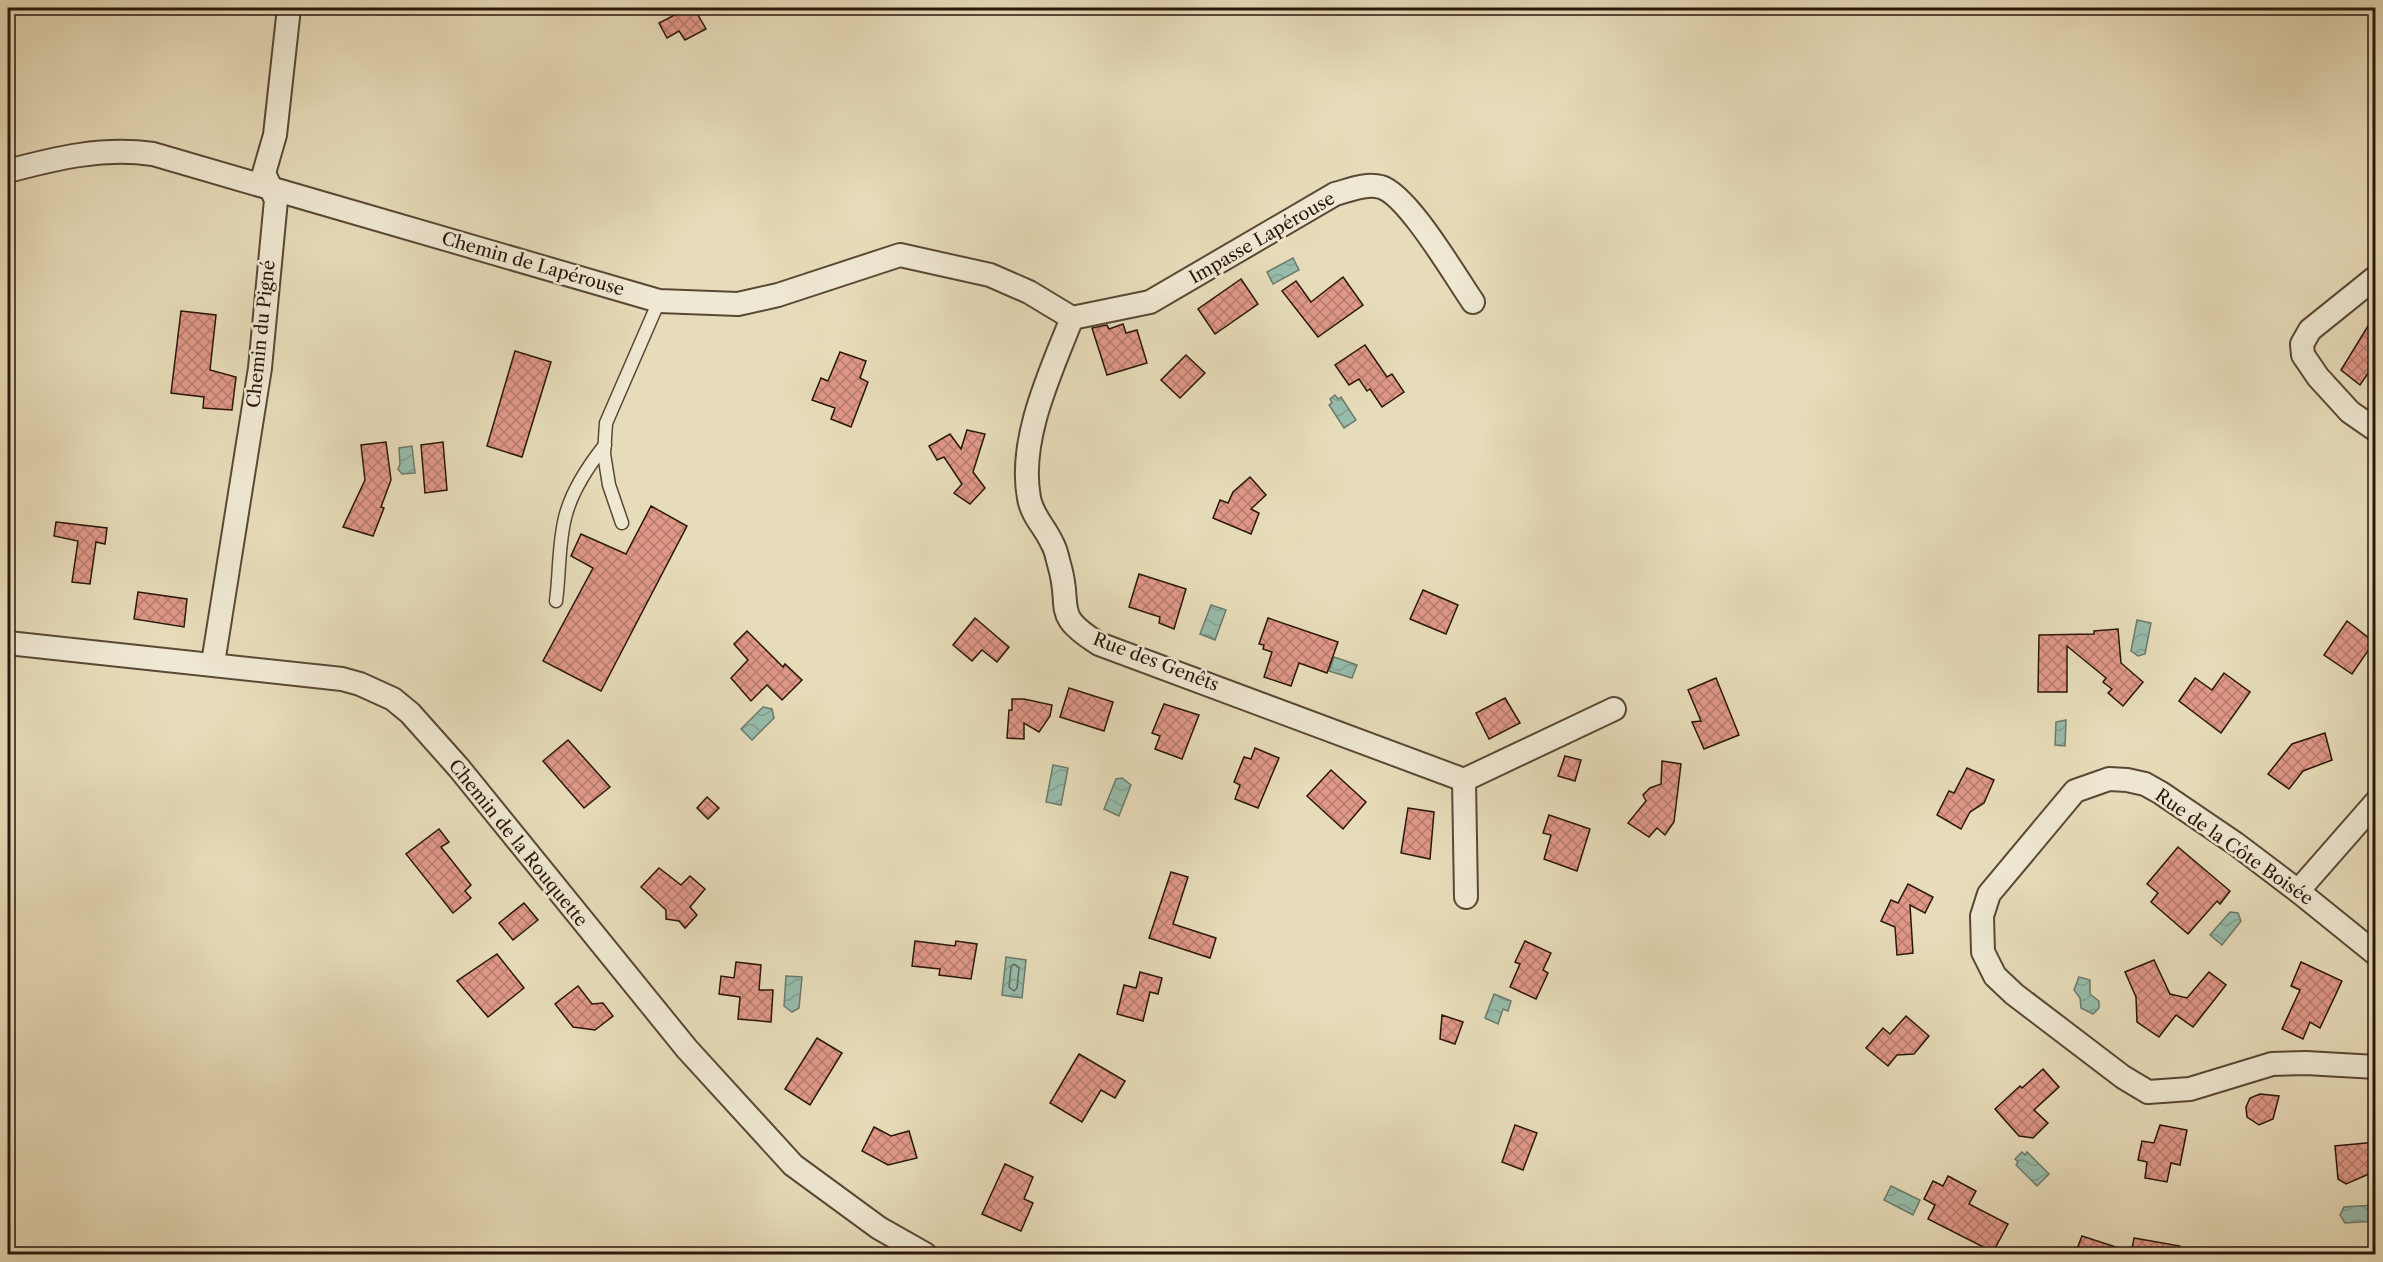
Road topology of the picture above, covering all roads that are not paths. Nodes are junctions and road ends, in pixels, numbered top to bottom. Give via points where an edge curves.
1 (290, 8) edge
2 (8, 171) edge
3 (271, 186) junction
4 (2376, 277) edge
5 (659, 301) junction
6 (1473, 302) dead end
7 (1063, 312) junction
8 (2376, 430) edge
9 (605, 445) junction
10 (622, 524) dead end
11 (556, 601) dead end
12 (8, 643) edge
13 (213, 663) junction
14 (1614, 709) dead end
15 (1464, 780) junction
16 (2376, 802) edge
17 (2298, 891) junction
18 (1466, 897) dead end
19 (2376, 954) edge
20 (2376, 1067) edge
21 (925, 1254) edge

1 - 3 street, Chemin du Pigné via 275,135 264,173
2 - 3 street, Chemin de Lapérouse via 70,154 132,151
3 - 5 street, Chemin de Lapérouse
3 - 13 street, Chemin du Pigné via 276,200 260,368
4 - 8 street via 2310,330 2302,344 2303,355 2318,377 2350,411
5 - 7 street, Chemin de Lapérouse via 738,304 900,255 990,275
5 - 9 lane via 606,423
6 - 7 street, Impasse Lapérouse via 1406,205 1381,187 1362,186 1335,194 1150,302
7 - 15 street, Rue des Genêts via 1032,430 1027,472 1029,499 1053,543 1060,568 1068,620 1099,644
9 - 10 lane via 609,485
9 - 11 lane via 586,470 566,512
12 - 13 street, Chemin de la Rouquette
13 - 21 street, Chemin de la Rouquette via 342,679 393,699 410,713 687,1049 793,1165 879,1228
14 - 15 street
15 - 18 street
16 - 17 street
17 - 19 street, Rue de la Côte Boisée
17 - 20 street, Rue de la Côte Boisée via 2161,793 2136,782 2109,779 2074,791 1989,894 1982,916 1983,952 1995,976 2014,994 2148,1092 2190,1089 2272,1064

